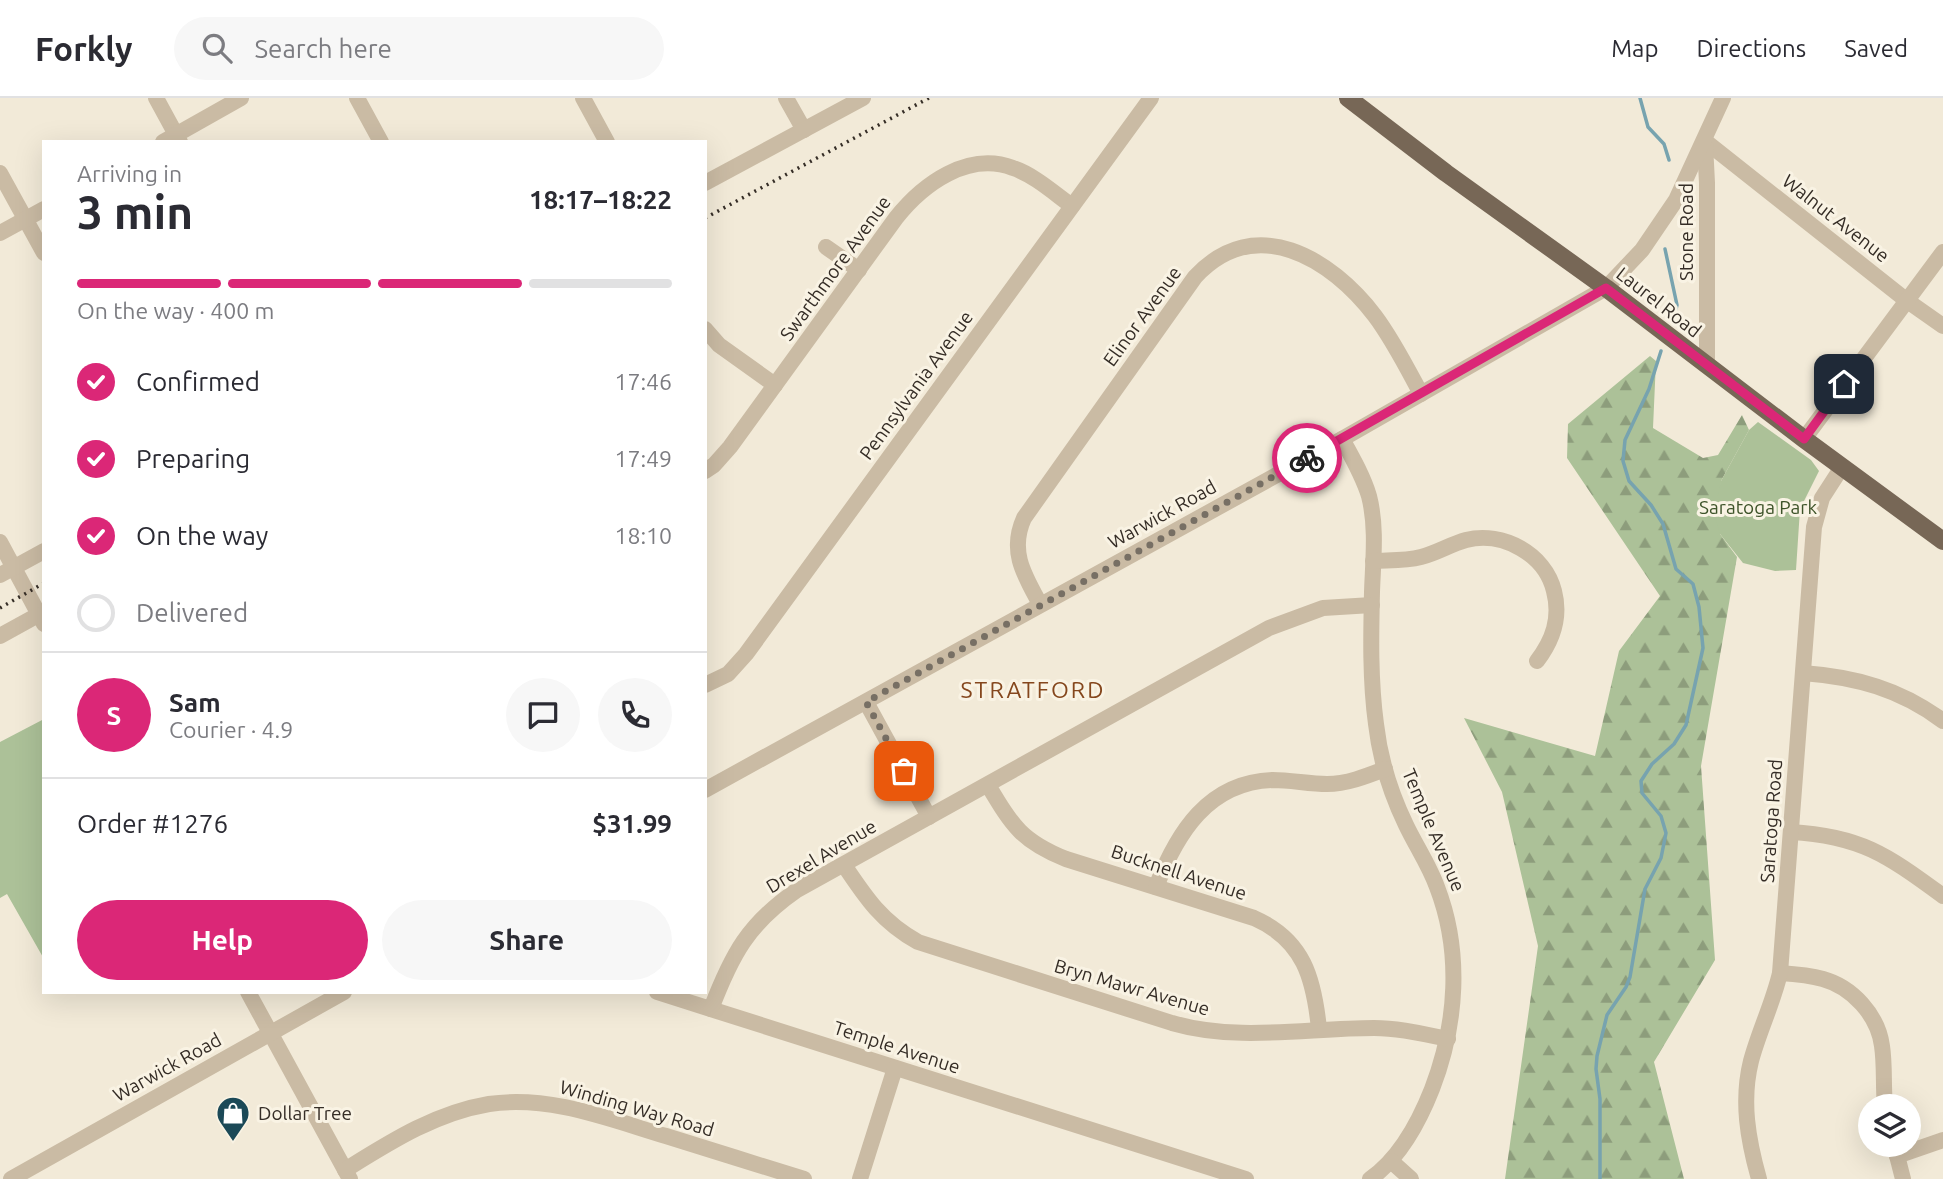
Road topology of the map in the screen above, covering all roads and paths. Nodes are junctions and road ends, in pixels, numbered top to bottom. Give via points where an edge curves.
1 (156, 98) edge
2 (241, 98) edge
3 (357, 98) edge
4 (583, 98) edge
5 (786, 98) edge
6 (863, 98) edge
7 (1151, 98) edge
8 (1348, 98) edge
9 (1723, 98) edge
10 (804, 130) junction
11 (173, 139) edge
12 (380, 140) edge
13 (606, 140) edge
14 (1704, 141) junction
15 (0, 173) edge
16 (707, 182) edge
17 (1072, 206) junction
18 (42, 210) edge
19 (26, 219) junction
20 (0, 233) edge
21 (826, 247) dead end
22 (42, 249) edge
23 (1943, 252) edge
24 (1630, 262) joint
25 (859, 270) junction
26 (1606, 288) junction
27 (1906, 300) junction
28 (1943, 326) edge
29 (707, 331) edge
30 (1707, 365) junction
31 (775, 385) junction
32 (1421, 394) junction
33 (1342, 439) junction
34 (1804, 439) junction
35 (1842, 467) junction
36 (707, 469) edge
37 (1943, 541) edge
38 (0, 542) edge
39 (42, 552) edge
40 (1373, 561) junction
41 (7, 571) edge
42 (1040, 604) junction
43 (1372, 605) junction
44 (41, 620) edge
45 (0, 636) edge
46 (1536, 661) dead end
47 (1803, 673) junction
48 (707, 684) edge
49 (866, 702) junction
50 (1943, 721) edge
51 (1385, 769) junction
52 (707, 785) edge
53 (988, 785) junction
54 (929, 817) junction
55 (1791, 832) junction
56 (844, 864) junction
57 (1156, 887) junction
58 (1943, 896) edge
59 (1780, 973) junction
60 (249, 994) edge
61 (340, 994) edge
62 (663, 994) edge
63 (711, 1009) junction
64 (1319, 1029) junction
65 (271, 1033) junction
66 (1448, 1039) junction
67 (895, 1068) junction
68 (1884, 1094) edge
69 (1943, 1140) edge
70 (1921, 1145) edge
71 (1897, 1157) edge
72 (1391, 1161) junction
73 (347, 1175) edge
74 (11, 1179) edge
75 (804, 1179) edge
76 (860, 1179) edge
77 (1246, 1179) edge
78 (1370, 1179) edge
79 (1411, 1179) edge
80 (1759, 1179) edge
81 (1903, 1179) edge

1 - 11 street
2 - 11 street
3 - 12 street
4 - 13 street
5 - 10 street
6 - 10 street
7 - 17 street, Pennsylvania Avenue
8 - 26 main road, Laurel Road
9 - 14 street, Stone Road
10 - 16 street
14 - 24 street, Stone Road via 1676,200
14 - 27 street, Walnut Avenue
14 - 30 street, Stone Road
15 - 19 street
17 - 25 street, Swarthmore Avenue via 1012,167 983,163 965,167 916,195
17 - 48 street, Pennsylvania Avenue via 746,654 728,674
18 - 19 street
19 - 20 street
19 - 22 street
21 - 25 street
23 - 27 street
24 - 26 street, Warwick Road
25 - 31 street, Swarthmore Avenue
26 - 30 main road, Laurel Road
26 - 32 street, Warwick Road
27 - 28 street, Walnut Avenue
27 - 34 street
29 - 31 street
30 - 34 main road, Laurel Road
31 - 36 street, Swarthmore Avenue via 730,447
32 - 33 street, Warwick Road
32 - 42 street, Elinor Avenue via 1373,313 1308,257 1265,245 1223,255 1195,277 1024,518 1017,555
33 - 40 street, Temple Avenue via 1369,498
33 - 42 street, Warwick Road
34 - 35 main road, Laurel Road
35 - 37 main road, Laurel Road
35 - 47 street, Saratoga Road via 1822,498 1814,527
38 - 41 street
39 - 41 street
40 - 43 street, Temple Avenue
40 - 46 street via 1418,558 1467,540 1487,538 1506,541 1551,566 1556,622 1549,644
41 - 44 street
42 - 49 street, Warwick Road
43 - 51 street, Temple Avenue via 1373,692
43 - 53 street, Drexel Avenue via 1323,608 1280,622
44 - 45 street
47 - 50 street via 1878,685
47 - 55 street, Saratoga Road
49 - 52 street, Warwick Road
49 - 54 street
51 - 57 street via 1336,783 1259,782 1222,795 1187,825
51 - 66 street, Temple Avenue via 1437,885 1447,920 1453,971
53 - 54 street, Drexel Avenue
53 - 57 street, Bucknell Avenue via 1015,828 1041,848
54 - 56 street, Drexel Avenue
55 - 58 street via 1838,838 1880,853
55 - 59 street, Saratoga Road
56 - 63 street, Drexel Avenue via 797,890 763,916 729,965
56 - 64 street, Bryn Mawr Avenue via 887,922 931,947 1191,1029 1237,1034
57 - 64 street, Bucknell Avenue via 1254,918 1284,937 1308,969
59 - 68 street via 1813,976 1858,999 1880,1036
59 - 80 street, Saratoga Road via 1748,1086 1747,1129
60 - 65 street
61 - 65 street, Warwick Road
62 - 63 street, Temple Avenue
63 - 67 street, Temple Avenue
64 - 66 street, Bryn Mawr Avenue via 1392,1028
65 - 73 street
65 - 74 street, Warwick Road
66 - 72 street, Temple Avenue via 1430,1094
67 - 76 street
67 - 77 street, Temple Avenue
69 - 70 street
71 - 81 street
72 - 78 street, Temple Avenue
72 - 79 street
73 - 75 street, Winding Way Road via 407,1131 443,1117 490,1104 539,1103 605,1117

